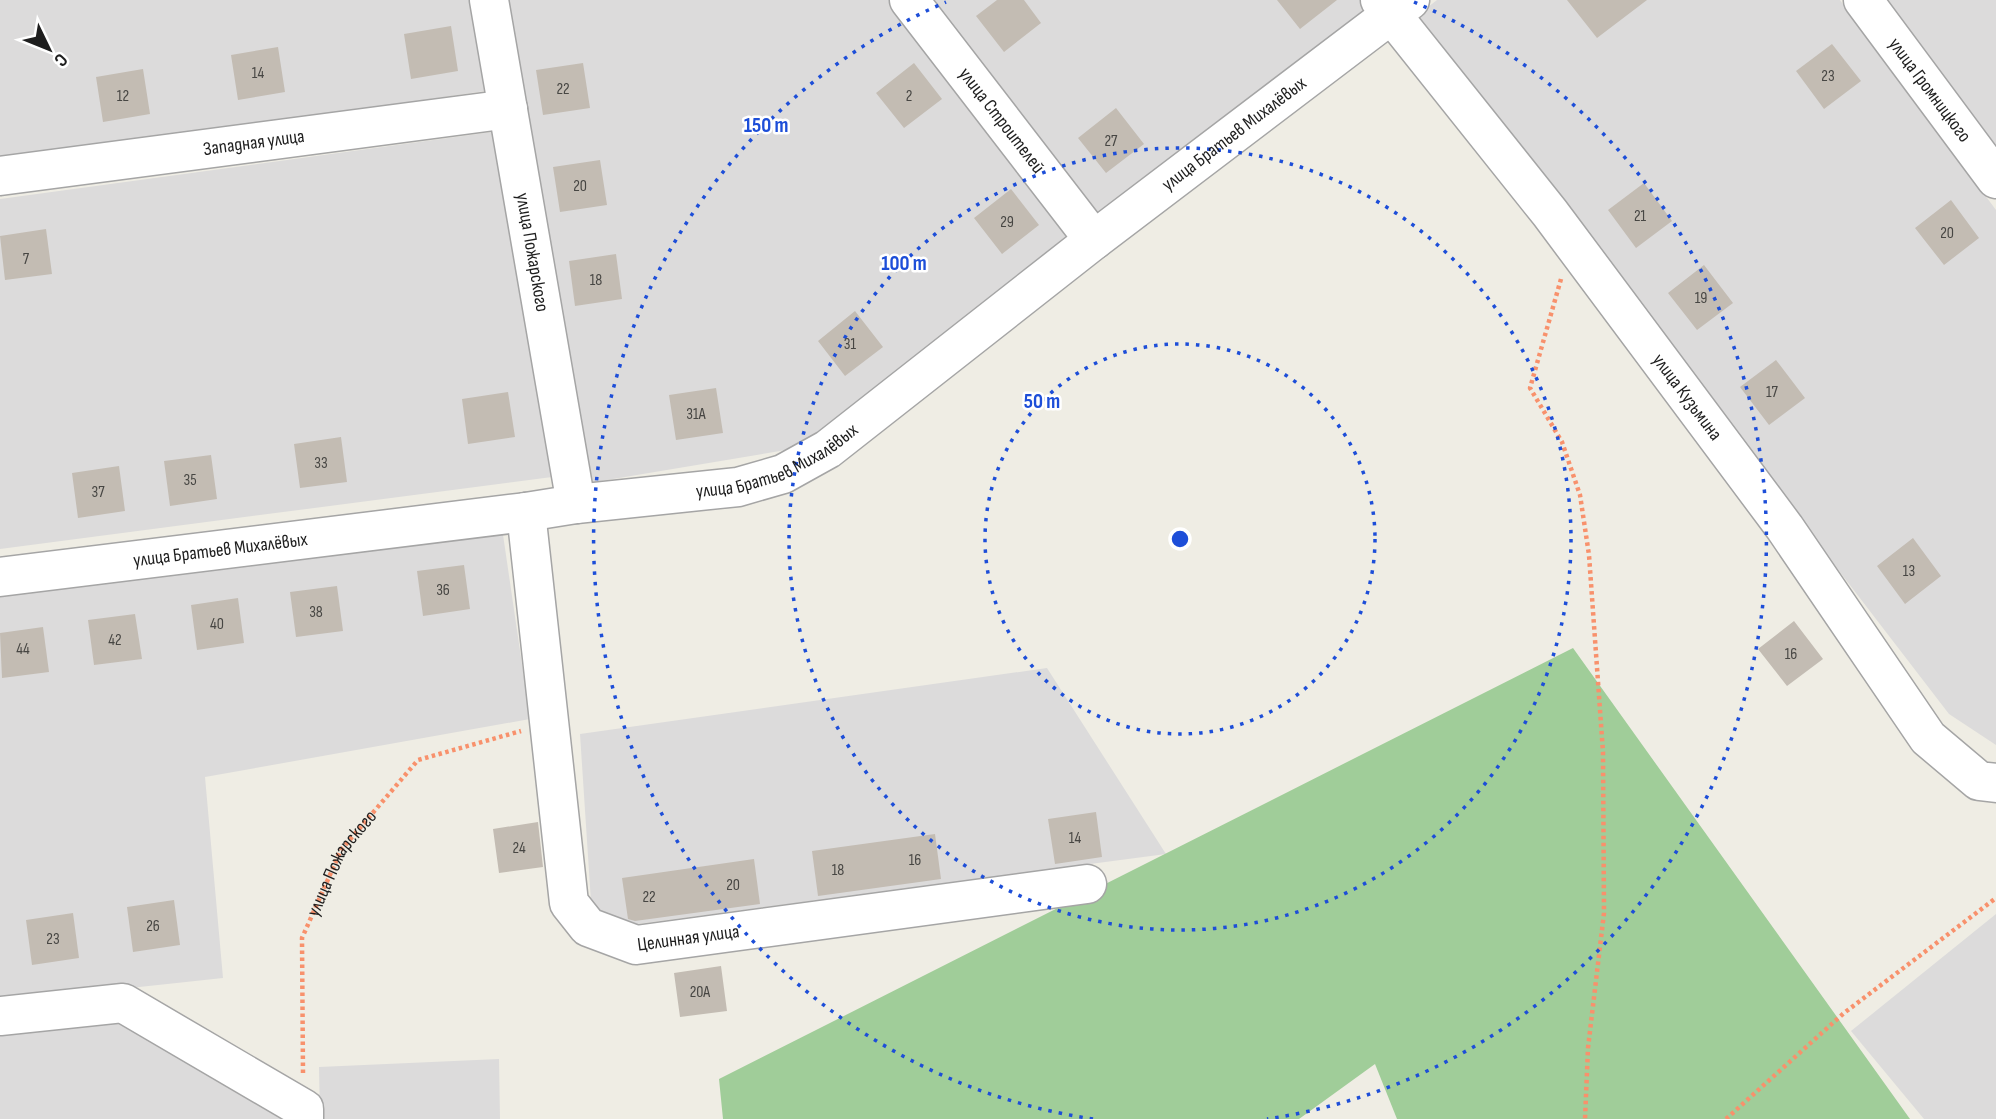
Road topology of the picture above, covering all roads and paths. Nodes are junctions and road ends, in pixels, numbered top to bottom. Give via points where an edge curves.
1 (489, 0) edge
2 (909, 0) edge
3 (1863, 0) edge
4 (1394, 5) edge
5 (508, 109) junction
6 (0, 176) edge
7 (1996, 179) edge
8 (1094, 240) junction
9 (1571, 241) junction
10 (576, 503) junction
11 (526, 512) junction
12 (0, 577) edge
13 (550, 723) junction
14 (1996, 783) edge
15 (1087, 884) dead end
16 (1996, 898) edge
17 (0, 1016) edge
18 (304, 1114) edge
19 (1585, 1119) edge
20 (1726, 1119) edge

1 - 5 street, улица Пожарского
2 - 8 street, улица Строителей
3 - 7 street, улица Громницкого
4 - 8 street, улица Братьев Михалёвых
4 - 9 street, улица Кузьмина
5 - 6 street, Западная улица
5 - 10 street, улица Пожарского
8 - 10 street, улица Братьев Михалёвых via 828,449 783,474 738,487
9 - 14 street, улица Кузьмина via 1785,528 1928,738 1979,781
9 - 19 path via 1530,388 1562,442 1580,495 1590,555 1603,752 1604,914 1588,1048
10 - 11 street, улица Братьев Михалёвых
11 - 12 street, улица Братьев Михалёвых
11 - 13 street, Целинная улица
13 - 15 street, Целинная улица via 569,903 588,927 636,945
13 - 18 path, улица Пожарского via 418,760 341,850 302,938
16 - 20 path via 1844,1013
17 - 18 street via 123,1003

